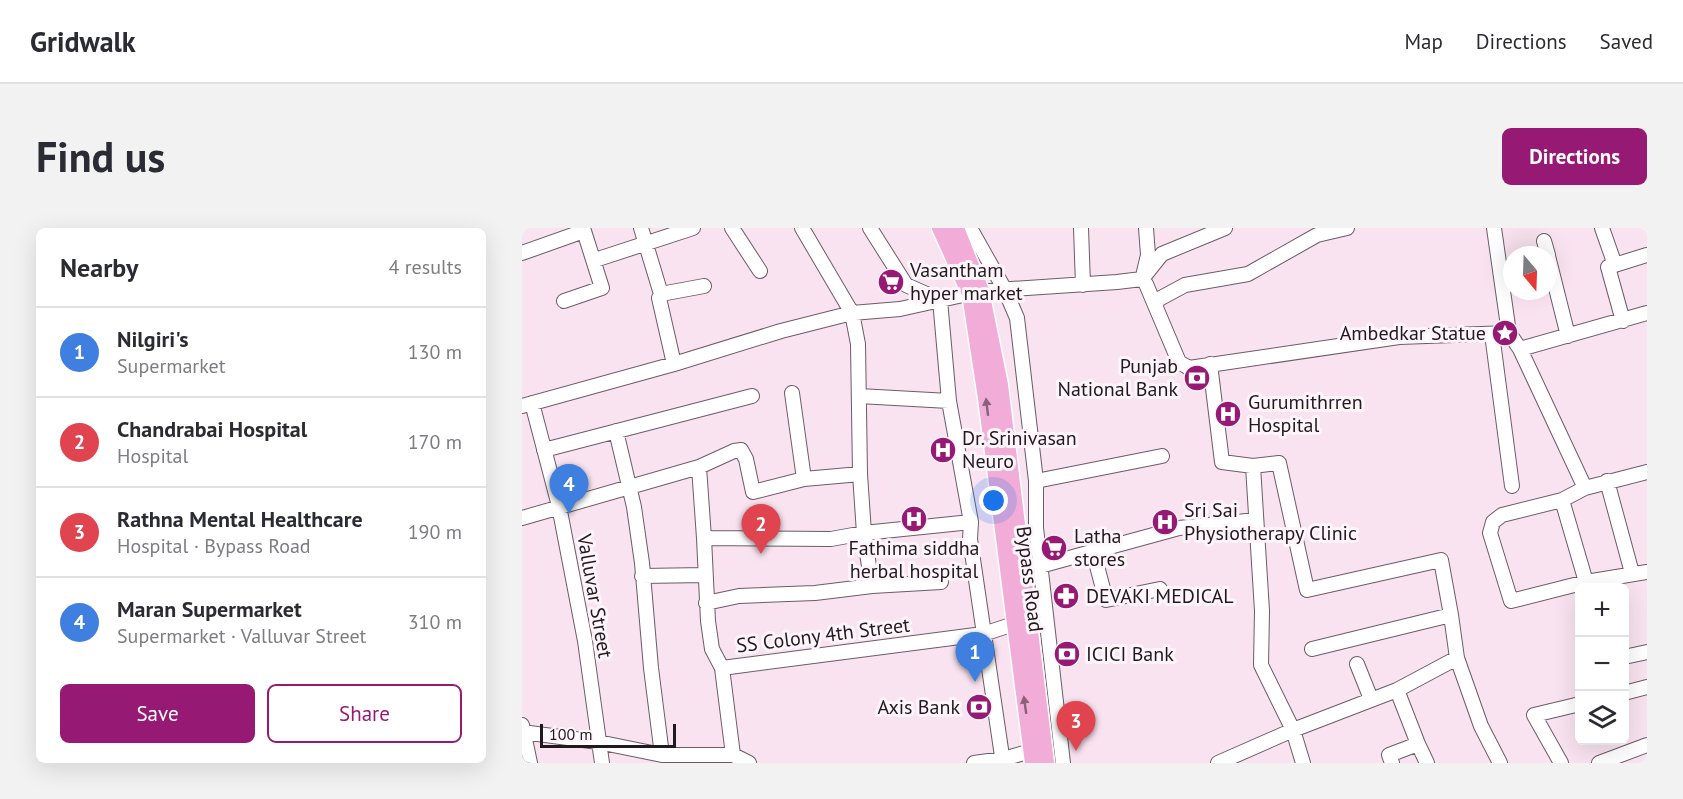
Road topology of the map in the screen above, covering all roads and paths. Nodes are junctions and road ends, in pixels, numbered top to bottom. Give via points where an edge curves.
1 (641, 228) edge
2 (693, 228) edge
3 (802, 228) edge
4 (870, 228) edge
5 (940, 228) edge
6 (956, 228) edge
7 (970, 228) edge
8 (1081, 228) edge
9 (1146, 228) edge
10 (1225, 228) edge
11 (1345, 228) edge
12 (1494, 228) edge
13 (1602, 228) edge
14 (734, 229) edge
15 (1544, 240) dead end
16 (647, 243) junction
17 (1546, 246) edge
18 (522, 253) edge
19 (1647, 255) edge
20 (595, 260) junction
21 (1615, 265) junction
22 (760, 271) dead end
23 (1142, 279) junction
24 (1083, 285) junction
25 (704, 286) dead end
26 (1005, 290) junction
27 (1557, 291) edge
28 (976, 293) junction
29 (661, 294) junction
30 (940, 300) junction
31 (564, 301) dead end
32 (1155, 305) junction
33 (852, 313) junction
34 (1647, 314) edge
35 (1623, 321) junction
36 (1509, 333) junction
37 (1492, 334) junction
38 (1568, 336) junction
39 (1520, 349) junction
40 (674, 364) junction
41 (1210, 364) junction
42 (792, 393) dead end
43 (752, 396) dead end
44 (859, 396) junction
45 (949, 401) junction
46 (527, 405) edge
47 (616, 431) junction
48 (544, 450) junction
49 (1162, 456) dead end
50 (1253, 466) junction
51 (699, 467) junction
52 (1647, 472) edge
53 (860, 474) junction
54 (804, 479) junction
55 (1036, 481) junction
56 (1607, 481) junction
57 (1512, 486) dead end
58 (630, 487) junction
59 (1585, 488) junction
60 (1562, 500) junction
61 (559, 506) junction
62 (522, 518) edge
63 (1256, 520) junction
64 (971, 522) junction
65 (864, 533) junction
66 (704, 538) junction
67 (1093, 551) junction
68 (1040, 566) junction
69 (1647, 572) edge
70 (1632, 573) junction
71 (705, 575) junction
72 (642, 576) junction
73 (941, 582) dead end
74 (1586, 582) junction
75 (872, 586) junction
76 (1160, 589) dead end
77 (706, 603) junction
78 (1451, 615) junction
79 (1014, 624) junction
80 (983, 634) junction
81 (1312, 649) dead end
82 (1647, 652) edge
83 (1629, 656) edge
84 (1457, 658) junction
85 (1357, 664) dead end
86 (722, 668) junction
87 (1647, 686) edge
88 (1397, 690) junction
89 (1629, 691) edge
90 (1647, 694) edge
91 (1371, 699) junction
92 (1575, 705) edge
93 (523, 730) edge
94 (1293, 730) junction
95 (598, 742) junction
96 (1418, 744) junction
97 (1647, 745) edge
98 (662, 755) junction
99 (733, 755) junction
100 (1032, 757) edge
101 (1003, 761) edge
102 (530, 763) edge
103 (602, 763) edge
104 (749, 763) edge
105 (974, 763) edge
106 (1046, 763) edge
107 (1063, 763) edge
108 (1218, 763) edge
109 (1303, 763) edge
110 (1392, 763) edge
111 (1427, 763) edge
112 (1500, 763) edge
113 (1561, 763) edge
114 (1599, 763) edge

1 - 16 street
2 - 16 street
3 - 33 street
4 - 30 street via 906,285
5 - 28 main road, Bypass Road
6 - 28 main road, Bypass Road
7 - 26 street
8 - 24 street
9 - 23 street via 1148,255
10 - 23 street via 1162,254
11 - 32 street via 1317,235 1248,274 1185,285
12 - 36 street
13 - 21 street
14 - 22 street
15 - 17 street
16 - 20 street
16 - 29 street
18 - 20 street via 584,231
19 - 21 street
20 - 31 street via 602,288
21 - 35 street via 1608,267
23 - 24 street
23 - 32 street
24 - 26 street
25 - 29 street
26 - 28 street
26 - 55 street via 1017,318
27 - 38 street
28 - 30 street
79 -> 28 main road, Bypass Road
28 - 106 main road, Bypass Road via 1000,385
29 - 40 street
30 - 33 street via 900,309
30 - 45 street
32 - 41 street via 1179,362 1189,368
33 - 40 street
33 - 44 street via 858,344
34 - 35 street
35 - 38 street
36 - 37 street
36 - 39 street
37 - 41 street via 1399,337
37 - 57 street
38 - 39 street
39 - 59 street
40 - 46 street
41 - 50 street via 1222,462
42 - 54 street
43 - 47 street
44 - 45 street
44 - 53 street
45 - 64 street
46 - 48 street, Valluvar Street
47 - 48 street
47 - 58 street
48 - 61 street, Valluvar Street
49 - 55 street
50 - 63 street
50 - 78 street via 1279,463 1307,590 1441,560
51 - 54 street via 741,450 753,492
51 - 58 street
51 - 66 street
52 - 56 street
53 - 54 street
53 - 65 street
55 - 68 street
56 - 59 street
56 - 70 street
58 - 61 street
58 - 72 street
59 - 60 street
60 - 74 street
60 - 74 street via 1502,515 1493,522 1490,533 1511,601
61 - 62 street
61 - 95 street, Valluvar Street via 585,641
63 - 67 street via 1179,528
63 - 94 street via 1261,664
64 - 65 street
64 - 80 street
65 - 66 street via 831,539
65 - 75 street
66 - 71 street
67 - 68 street
67 - 76 street via 1106,600
68 - 107 street
69 - 70 street
70 - 74 street
71 - 72 street
71 - 77 street
72 - 98 street
73 - 75 street
75 - 77 street via 739,596
77 - 86 street via 712,649
78 - 81 street
78 - 84 street
79 - 80 street, SS Colony 4th Street
100 -> 79 main road, Bypass Road
80 - 86 street, SS Colony 4th Street
80 - 101 street
82 - 83 street
84 - 88 street
84 - 112 street via 1480,726
85 - 91 street
86 - 99 street, SS Colony 4th Street
87 - 89 street
87 - 90 street
88 - 91 street
88 - 96 street
91 - 94 street
92 - 113 street via 1534,715
93 - 95 street
93 - 102 street
94 - 108 street
94 - 109 street
95 - 98 street
95 - 103 street, Valluvar Street
96 - 110 street via 1389,755
96 - 111 street
97 - 114 street
98 - 99 street
99 - 104 street
100 - 101 street
101 - 105 street

